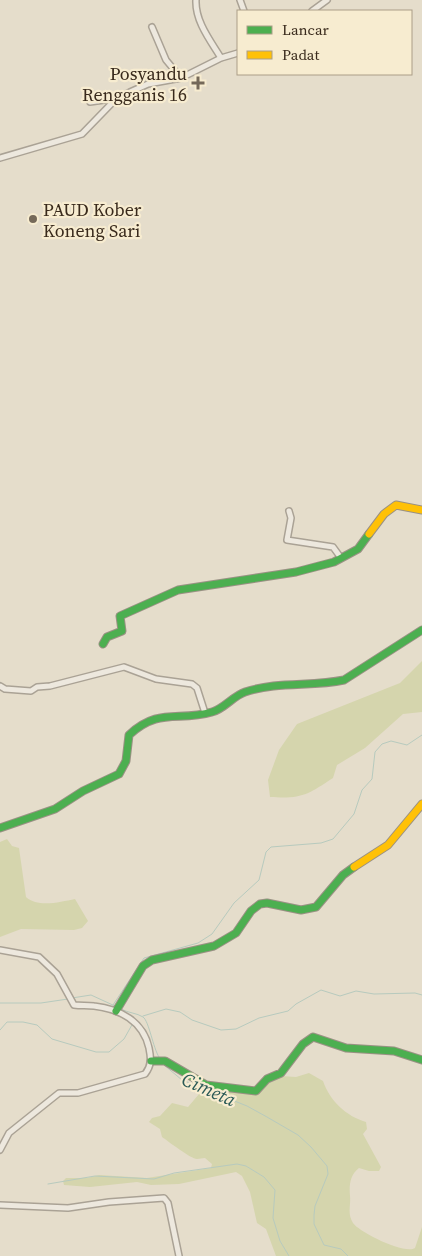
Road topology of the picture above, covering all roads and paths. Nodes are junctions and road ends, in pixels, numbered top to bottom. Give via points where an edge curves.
1 (196, 0) edge
2 (327, 0) edge
3 (313, 10) edge
4 (152, 27) dead end
5 (237, 53) edge
6 (221, 58) junction
7 (181, 78) junction
8 (118, 98) junction
9 (90, 102) dead end
10 (0, 158) edge
11 (289, 510) dead end
12 (422, 510) edge
13 (341, 558) junction
14 (422, 630) edge
15 (102, 644) dead end
16 (0, 686) edge
17 (204, 713) junction
18 (422, 804) edge
19 (0, 828) edge
20 (0, 950) edge
21 (117, 1009) junction
22 (422, 1060) edge
23 (151, 1061) junction
24 (0, 1150) edge
25 (0, 1205) edge
26 (179, 1256) edge

1 - 6 street via 200,21
2 - 3 street
4 - 7 street via 166,60
5 - 6 street
6 - 7 street
7 - 8 street via 148,84
8 - 9 street
8 - 10 street via 82,134
11 - 13 street via 291,518 287,540 335,548
12 - 13 street via 402,505 389,509 358,550
13 - 15 street via 321,567 296,572 178,590 120,616 122,631 107,637
14 - 17 street via 344,680 286,683 243,692 213,712
16 - 17 street via 31,691 124,667 156,679 192,684 197,688
17 - 19 street via 174,714 142,723 129,735 126,761 119,774 82,791 55,809
18 - 21 street via 388,845 344,875 316,907 301,910 260,904 236,933 214,946 152,960 143,966
20 - 21 street via 39,957 56,974 75,1006
21 - 23 street via 145,1033
22 - 23 street via 393,1049 346,1048 313,1037 303,1044 280,1073 267,1079 259,1089 251,1091 206,1085 161,1061
23 - 24 street via 145,1074 78,1092 59,1093 9,1133
25 - 26 street via 68,1208 164,1198

